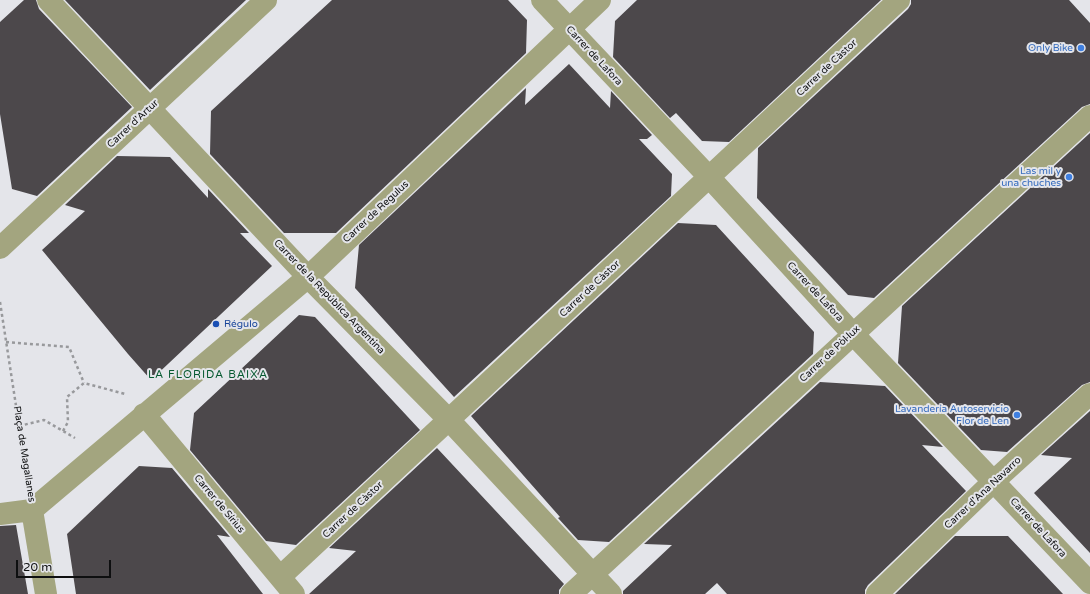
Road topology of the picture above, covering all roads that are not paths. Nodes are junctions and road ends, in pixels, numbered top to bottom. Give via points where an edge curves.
1 (48, 0) edge
2 (266, 0) edge
3 (542, 0) edge
4 (600, 0) edge
5 (899, 0) edge
6 (570, 30) junction
7 (150, 108) junction
8 (1090, 116) edge
9 (709, 177) junction
10 (0, 248) edge
11 (308, 277) junction
12 (852, 334) junction
13 (1090, 394) edge
14 (151, 409) junction
15 (449, 420) junction
16 (994, 482) junction
17 (32, 510) junction
18 (0, 514) edge
19 (592, 574) junction
20 (280, 577) junction
21 (1090, 583) edge
22 (46, 594) edge
23 (294, 594) edge
24 (571, 594) edge
25 (611, 594) edge
26 (877, 594) edge

1 - 7 street, Carrer de la República Argentina
2 - 7 street, Carrer d'Artur
3 - 6 street, Carrer de Lafora
4 - 6 street, Carrer de Regulus
5 - 9 street, Carrer de Càstor
6 - 9 street, Carrer de Lafora
6 - 11 street, Carrer de Regulus
7 - 10 street, Carrer d'Artur
7 - 11 street, Carrer de la República Argentina
8 - 12 street, Carrer de Pòl·lux
9 - 12 street, Carrer de Lafora
9 - 15 street, Carrer de Càstor
11 - 14 street, Carrer de Regulus
11 - 15 street, Carrer de la República Argentina
12 - 16 street, Carrer de Lafora
12 - 19 street, Carrer de Pòl·lux
13 - 16 street, Carrer d'Ana Navarro
14 - 17 street, Plaça de Magallanes
14 - 20 street, Carrer de Sírius
15 - 19 street, Carrer de la República Argentina
15 - 20 street, Carrer de Càstor
16 - 21 street, Carrer de Lafora
16 - 26 street, Carrer d'Ana Navarro
17 - 18 street
17 - 22 street
19 - 24 street, Carrer de Pòl·lux
19 - 25 street, Carrer de la República Argentina
20 - 23 street, Carrer de Sírius

